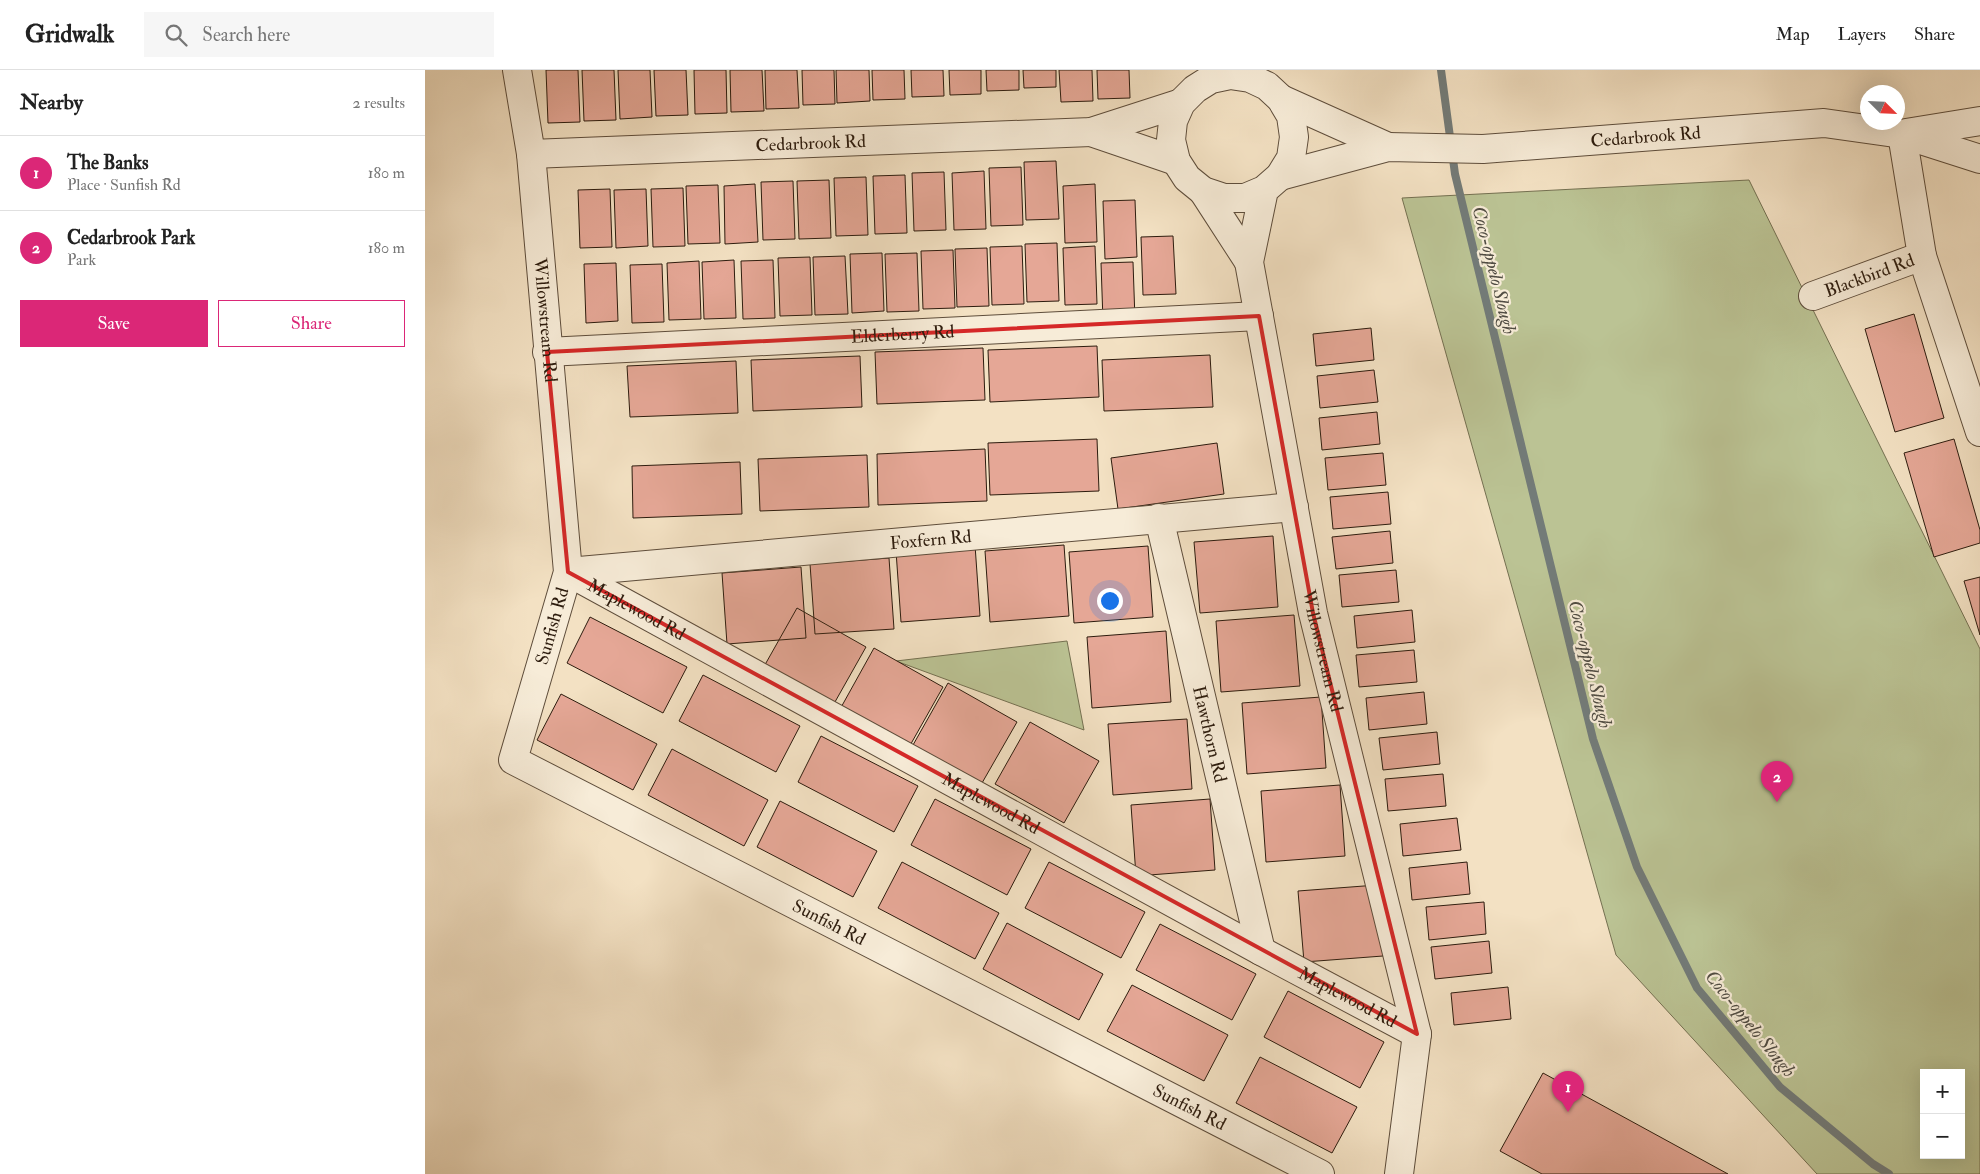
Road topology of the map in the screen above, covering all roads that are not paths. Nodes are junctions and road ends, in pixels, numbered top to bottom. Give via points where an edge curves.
1 (517, 70) edge
2 (1269, 85) edge
3 (1193, 87) edge
4 (1980, 121) edge
5 (1091, 132) junction
6 (1902, 134) junction
7 (1388, 146) junction
8 (531, 154) junction
9 (1980, 159) edge
10 (1176, 161) junction
11 (1272, 183) junction
12 (1203, 191) junction
13 (1922, 256) junction
14 (1249, 262) junction
15 (1813, 296) dead end
16 (1259, 316) junction
17 (547, 352) junction
18 (1980, 432) edge
19 (1294, 506) junction
20 (1159, 518) junction
21 (568, 572) junction
22 (1261, 951) junction
23 (1417, 1034) junction
24 (1320, 1174) edge
25 (1399, 1174) edge

1 - 8 street, Willowstream Rd
2 - 3 street via 1230,75
2 - 7 street
2 - 11 street via 1291,116 1295,137 1291,158
3 - 5 street
3 - 10 street via 1173,121 1171,140
4 - 6 street, Cedarbrook Rd
5 - 8 street, Cedarbrook Rd
5 - 10 street
6 - 7 street, Cedarbrook Rd via 1824,123 1483,149
6 - 9 street, Cedarbrook Rd
6 - 13 street, Blackbird Rd
7 - 11 street
8 - 17 street, Willowstream Rd
10 - 12 street via 1187,178
11 - 12 street via 1245,198 1224,198
11 - 14 street
12 - 14 street
13 - 15 street, Blackbird Rd
13 - 18 street
14 - 16 street, Willowstream Rd
16 - 17 street, Elderberry Rd
16 - 19 street, Willowstream Rd
17 - 21 street, Willowstream Rd
19 - 20 street, Foxfern Rd
19 - 23 street, Willowstream Rd via 1313,612
20 - 21 street, Foxfern Rd
20 - 22 street, Hawthorn Rd
21 - 22 street, Maplewood Rd
21 - 24 street, Sunfish Rd via 513,760
22 - 23 street, Maplewood Rd
23 - 25 street

